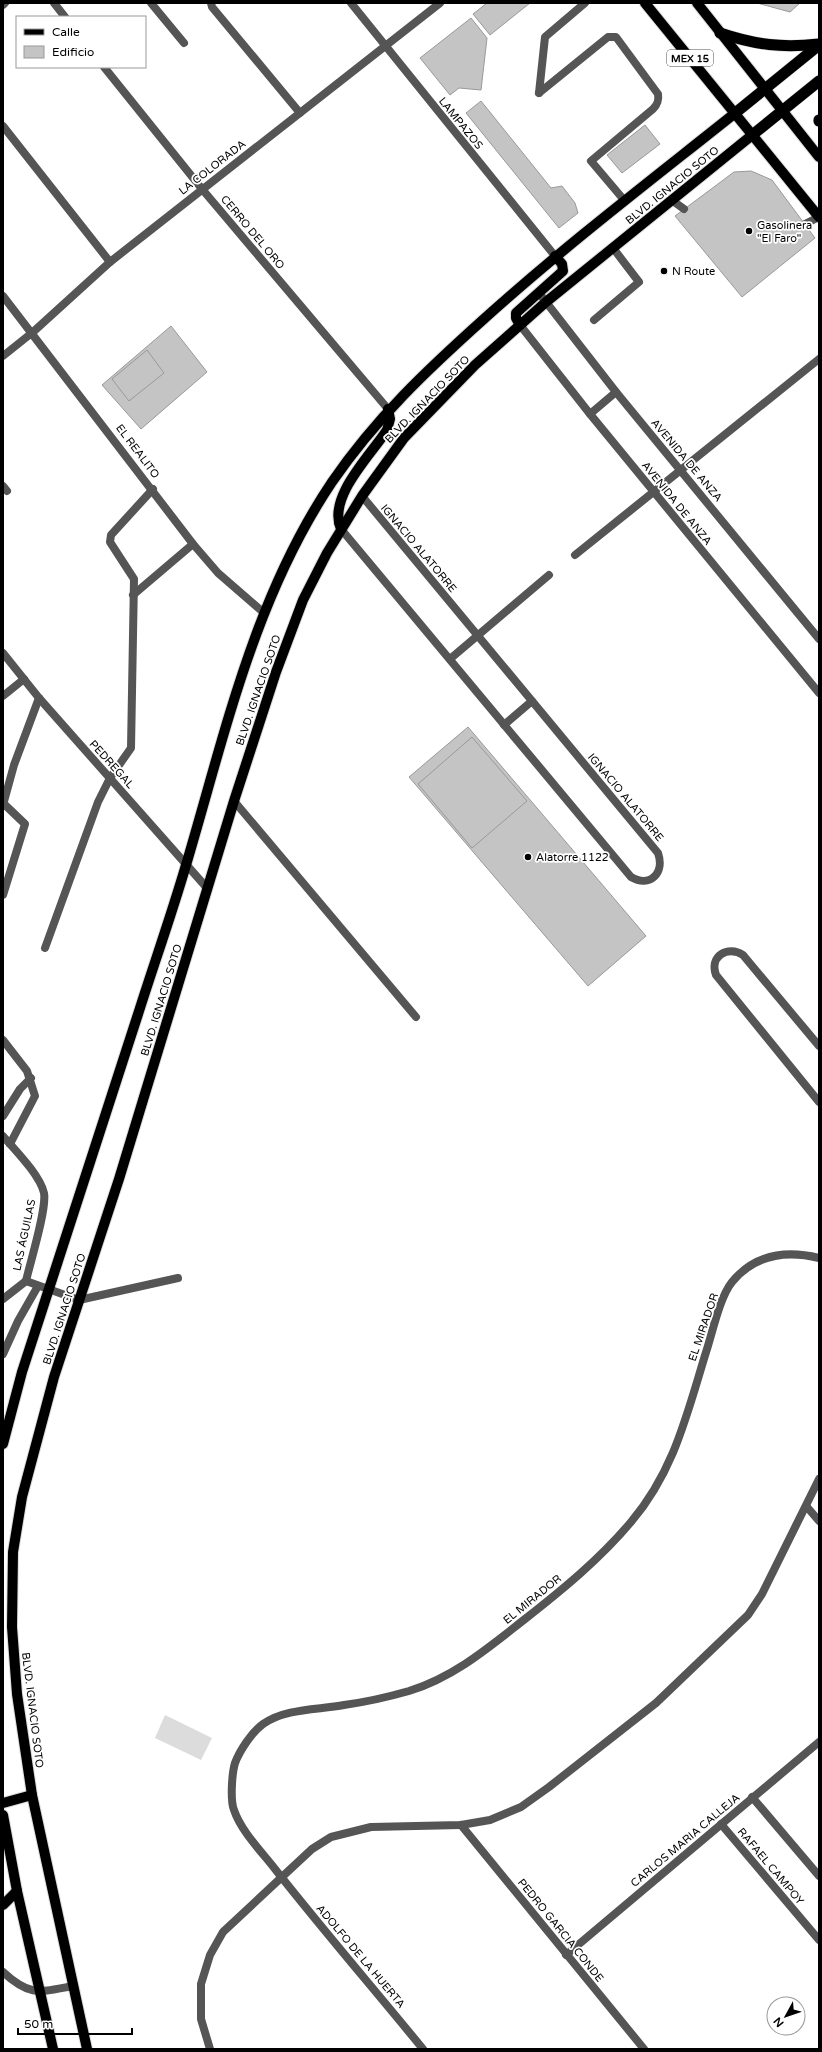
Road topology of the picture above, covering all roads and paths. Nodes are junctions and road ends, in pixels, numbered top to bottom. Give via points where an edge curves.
1 (54, 3) edge
2 (151, 3) edge
3 (211, 3) edge
4 (351, 3) edge
5 (440, 3) edge
6 (585, 3) edge
7 (645, 3) edge
8 (697, 3) edge
9 (64, 16) edge
10 (720, 34) junction
11 (184, 43) dead end
12 (819, 45) edge
13 (386, 47) junction
14 (105, 68) edge
15 (819, 81) edge
16 (765, 90) junction
17 (782, 111) junction
18 (300, 113) junction
19 (734, 114) junction
20 (3, 126) edge
21 (751, 136) junction
22 (819, 156) edge
23 (202, 189) junction
24 (624, 200) junction
25 (673, 200) junction
26 (684, 209) dead end
27 (819, 217) edge
28 (805, 224) dead end
29 (613, 248) junction
30 (555, 256) junction
31 (110, 262) junction
32 (538, 293) junction
33 (3, 296) edge
34 (546, 302) junction
35 (594, 320) dead end
36 (520, 325) junction
37 (33, 332) junction
38 (3, 356) edge
39 (819, 359) edge
40 (616, 392) junction
41 (388, 409) junction
42 (590, 414) junction
43 (682, 471) junction
44 (152, 489) junction
45 (654, 492) junction
46 (362, 496) junction
47 (341, 529) junction
48 (193, 544) junction
49 (575, 555) dead end
50 (549, 575) dead end
51 (133, 595) junction
52 (263, 612) junction
53 (477, 635) junction
54 (819, 639) edge
55 (3, 653) edge
56 (450, 659) junction
57 (24, 679) junction
58 (819, 693) edge
59 (3, 696) edge
60 (39, 698) junction
61 (532, 701) junction
62 (504, 725) junction
63 (110, 778) junction
64 (234, 801) junction
65 (3, 804) edge
66 (186, 864) junction
67 (207, 888) junction
68 (3, 895) edge
69 (45, 948) dead end
70 (416, 1017) dead end
71 (3, 1040) edge
72 (819, 1046) edge
73 (31, 1078) junction
74 (819, 1102) edge
75 (3, 1116) edge
76 (3, 1136) edge
77 (10, 1144) junction
78 (819, 1258) edge
79 (178, 1278) dead end
80 (26, 1281) junction
81 (38, 1286) junction
82 (48, 1290) junction
83 (3, 1299) edge
84 (79, 1300) junction
85 (3, 1354) edge
86 (3, 1444) edge
87 (819, 1479) edge
88 (807, 1507) junction
89 (819, 1521) edge
90 (819, 1742) edge
91 (32, 1795) junction
92 (752, 1797) junction
93 (3, 1803) edge
94 (3, 1815) edge
95 (721, 1824) junction
96 (461, 1825) junction
97 (819, 1876) edge
98 (282, 1878) junction
99 (17, 1891) junction
100 (3, 1905) edge
101 (819, 1940) edge
102 (566, 1955) junction
103 (3, 1972) edge
104 (74, 1986) junction
105 (40, 1992) junction
106 (53, 2049) edge
107 (87, 2049) edge
108 (210, 2049) edge
109 (423, 2049) edge
110 (644, 2049) edge

1 - 9 street
2 - 11 street
3 - 18 street
4 - 13 street, LAMPAZOS
5 - 13 street, LA COLORADA
6 - 24 street via 545,37 539,93 608,37 616,37 658,94 657,104 653,109 592,161
7 - 19 main road, MEX 15
8 - 10 main road, MEX 15
10 - 12 highway via 760,45
10 - 16 main road, MEX 15
12 - 16 highway
13 - 18 street, LA COLORADA
13 - 30 street, LAMPAZOS
14 - 23 street, CERRO DEL ORO
15 - 17 highway
16 - 17 main road, MEX 15
16 - 19 highway
17 - 21 highway
17 - 22 main road, MEX 15
18 - 23 street, LA COLORADA
19 - 21 main road, MEX 15
19 - 24 main road, BLVD. IGNACIO SOTO
20 - 31 street
21 - 25 main road, BLVD. IGNACIO SOTO
21 - 27 main road, MEX 15
23 - 31 street, LA COLORADA
23 - 41 street, CERRO DEL ORO
24 - 30 main road, BLVD. IGNACIO SOTO
25 - 26 street
25 - 29 main road, BLVD. IGNACIO SOTO
27 - 28 street
29 - 34 main road, BLVD. IGNACIO SOTO
29 - 35 street via 639,282
30 - 32 main road via 562,264 563,271
30 - 41 main road, BLVD. IGNACIO SOTO via 438,360
31 - 37 street, LA COLORADA
32 - 34 street, AVENIDA DE ANZA
32 - 36 main road via 516,313
33 - 37 street, EL REALITO
34 - 36 main road, BLVD. IGNACIO SOTO
34 - 40 street, AVENIDA DE ANZA
36 - 42 street, AVENIDA DE ANZA
36 - 46 main road, BLVD. IGNACIO SOTO via 475,365 404,438
37 - 38 street, LA COLORADA
37 - 44 street, EL REALITO
39 - 43 street
40 - 42 street
40 - 43 street, AVENIDA DE ANZA
41 - 47 main road via 388,430 342,495 338,521
41 - 52 main road, BLVD. IGNACIO SOTO via 318,504
42 - 45 street, AVENIDA DE ANZA
43 - 45 street
43 - 54 street, AVENIDA DE ANZA
44 - 48 street, EL REALITO
44 - 51 street via 111,535 110,542 134,579
45 - 49 street
45 - 58 street, AVENIDA DE ANZA
46 - 47 main road, BLVD. IGNACIO SOTO
46 - 53 street, IGNACIO ALATORRE
47 - 56 street, IGNACIO ALATORRE
47 - 64 main road, BLVD. IGNACIO SOTO via 303,600 276,672
48 - 51 street
48 - 52 street, EL REALITO via 218,573
50 - 53 street
51 - 63 street via 131,748
52 - 66 main road, BLVD. IGNACIO SOTO via 221,740
53 - 56 street
53 - 61 street, IGNACIO ALATORRE
55 - 57 street, PEDREGAL
56 - 62 street, IGNACIO ALATORRE
57 - 59 street
57 - 60 street, PEDREGAL
60 - 63 street, PEDREGAL
60 - 65 street via 14,765
61 - 62 street
61 - 62 street, IGNACIO ALATORRE via 658,853 661,861 660,870 654,877 638,881 631,877
63 - 66 street, PEDREGAL
63 - 69 street via 98,802
64 - 67 main road, BLVD. IGNACIO SOTO
64 - 70 street
65 - 68 street via 25,824
66 - 67 street, PEDREGAL
66 - 82 main road, BLVD. IGNACIO SOTO
67 - 84 main road, BLVD. IGNACIO SOTO via 124,1165
71 - 73 street
72 - 74 street via 743,954 736,950 728,950 715,960 713,968 716,975
73 - 75 street via 20,1089
73 - 77 street via 35,1096
76 - 77 street, LAS ÁGUILAS
77 - 80 street, LAS ÁGUILAS via 39,1181 44,1194 43,1209
78 - 98 street, EL MIRADOR via 788,1253 775,1255 760,1260 730,1283 674,1454 653,1493 630,1523 557,1594 457,1671 432,1683 391,1695 274,1718 251,1736 235,1762 232,1784 233,1809 243,1828
79 - 84 street
80 - 81 street
80 - 83 street
81 - 82 street
81 - 85 street
82 - 84 street
82 - 86 main road, BLVD. IGNACIO SOTO
84 - 91 main road, BLVD. IGNACIO SOTO via 37,1438 22,1497 13,1552 12,1627 17,1694
87 - 88 street
88 - 89 street
88 - 96 street via 762,1594 748,1615 667,1693 521,1807 490,1820
90 - 92 street, CARLOS MARIA CALLEJA
91 - 93 main road
91 - 104 main road, BLVD. IGNACIO SOTO
92 - 95 street, CARLOS MARIA CALLEJA
92 - 97 street
94 - 99 main road
95 - 101 street, RAFAEL CAMPOY
95 - 102 street, CARLOS MARIA CALLEJA
96 - 98 street via 371,1827 348,1831 331,1837 312,1849
96 - 102 street, PEDRO GARCIA CONDE
98 - 108 street via 222,1932 210,1955 201,1984 201,2019
98 - 109 street, ADOLFO DE LA HUERTA
99 - 100 main road
99 - 105 main road
102 - 110 street, PEDRO GARCIA CONDE
103 - 105 street via 26,1989
104 - 105 street
104 - 107 main road, BLVD. IGNACIO SOTO
105 - 106 main road

